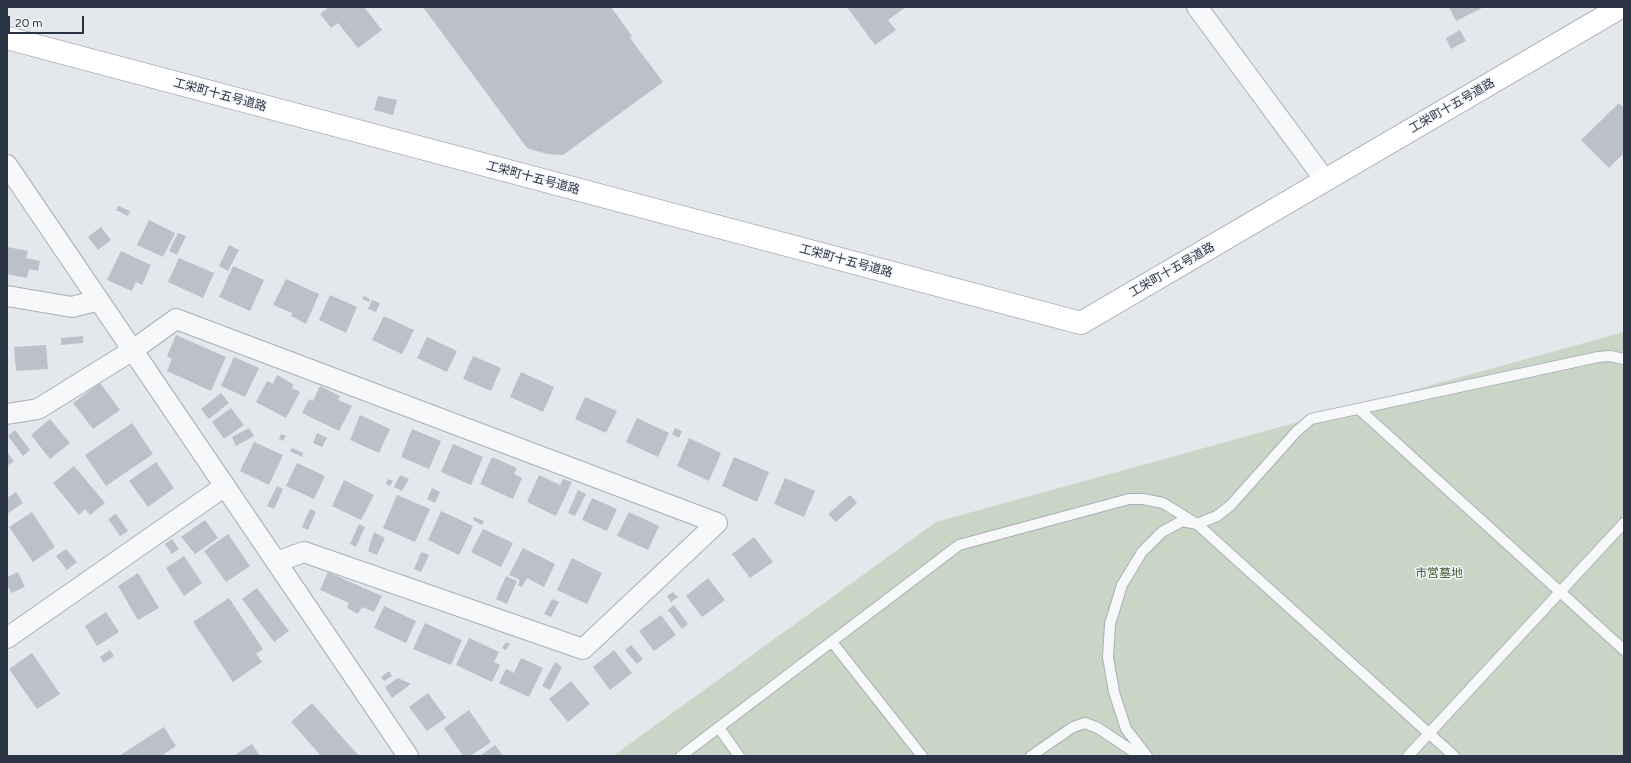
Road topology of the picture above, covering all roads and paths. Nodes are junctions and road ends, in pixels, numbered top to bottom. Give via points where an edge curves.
1 (1197, 7) edge
2 (1621, 7) edge
3 (7, 38) edge
4 (7, 165) edge
5 (1325, 180) junction
6 (7, 296) edge
7 (99, 300) junction
8 (133, 350) junction
9 (1624, 359) edge
10 (1358, 408) junction
11 (7, 414) edge
12 (225, 486) junction
13 (1624, 523) edge
14 (1197, 524) junction
15 (276, 562) junction
16 (1561, 592) junction
17 (7, 638) edge
18 (832, 642) junction
19 (1624, 650) edge
20 (719, 728) junction
21 (1429, 733) junction
22 (408, 756) edge
23 (680, 756) edge
24 (739, 756) edge
25 (922, 756) edge
26 (1031, 756) edge
27 (1140, 756) edge
28 (1147, 756) edge
29 (1408, 756) edge
30 (1454, 756) edge

1 - 5 street
2 - 5 street, 工栄町十五号道路
3 - 5 street, 工栄町十五号道路 via 1081,323
4 - 7 street
6 - 7 street via 72,306
7 - 8 street
8 - 11 street via 38,409
8 - 12 street
8 - 15 street via 176,319 717,523 584,649 304,552
9 - 10 lane via 1598,357
10 - 14 lane via 1311,419 1296,432 1231,505 1217,516
10 - 16 lane
12 - 15 street
12 - 17 street
13 - 16 lane
14 - 18 lane via 1163,503 1129,499 959,545
14 - 21 lane
14 - 28 lane via 1182,521 1162,532 1142,552 1122,585 1110,624 1108,657 1114,692 1126,729
15 - 22 street
16 - 19 lane
16 - 21 lane
18 - 20 lane
18 - 25 lane
20 - 23 lane
20 - 24 lane
21 - 29 lane
21 - 30 lane
26 - 27 lane via 1085,723 1098,728

